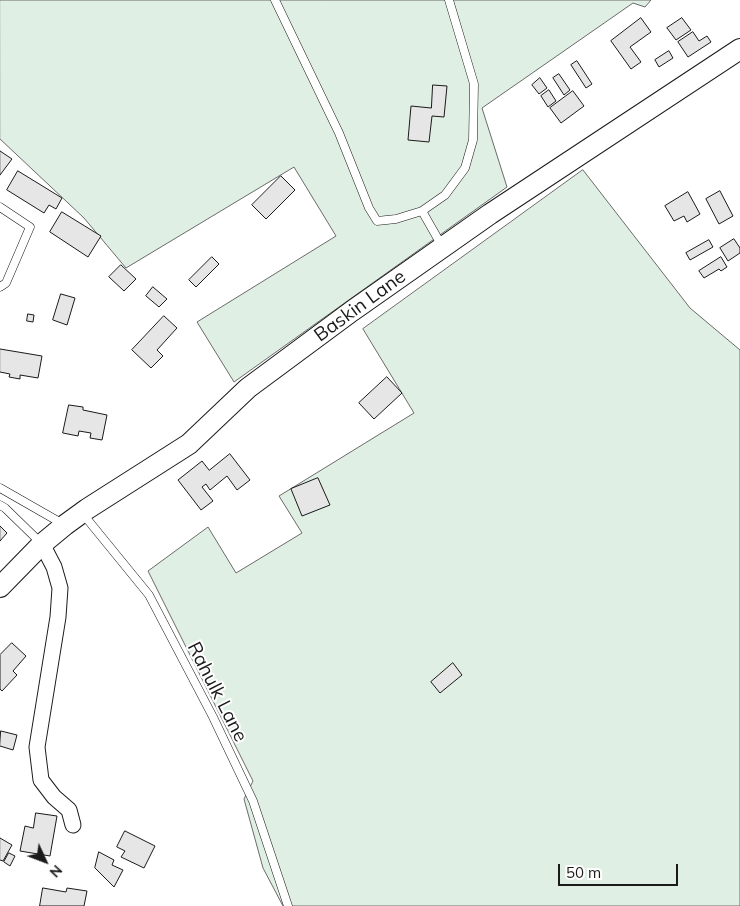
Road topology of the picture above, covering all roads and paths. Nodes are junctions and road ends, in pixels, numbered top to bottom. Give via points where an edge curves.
1 (275, 0) edge
2 (449, 0) edge
3 (740, 48) edge
4 (0, 206) edge
5 (422, 211) junction
6 (442, 247) junction
7 (0, 287) edge
8 (0, 488) edge
9 (0, 505) edge
10 (82, 512) junction
11 (64, 525) junction
12 (42, 544) junction
13 (0, 587) edge
14 (73, 826) dead end
15 (288, 906) edge

1 - 5 lane via 339,133 368,208 377,221
2 - 5 lane via 474,84 473,140 465,168 445,195
3 - 6 street, Baskin Lane
4 - 7 lane via 30,227 6,283
5 - 6 lane
6 - 10 street, Baskin Lane via 248,388 190,444
8 - 11 lane
9 - 12 lane
10 - 11 street, Baskin Lane
10 - 15 lane, Rahulk Lane via 149,596 253,801
11 - 12 street, Baskin Lane
12 - 13 street, Baskin Lane
12 - 14 street via 60,588 37,747 41,780 69,810

